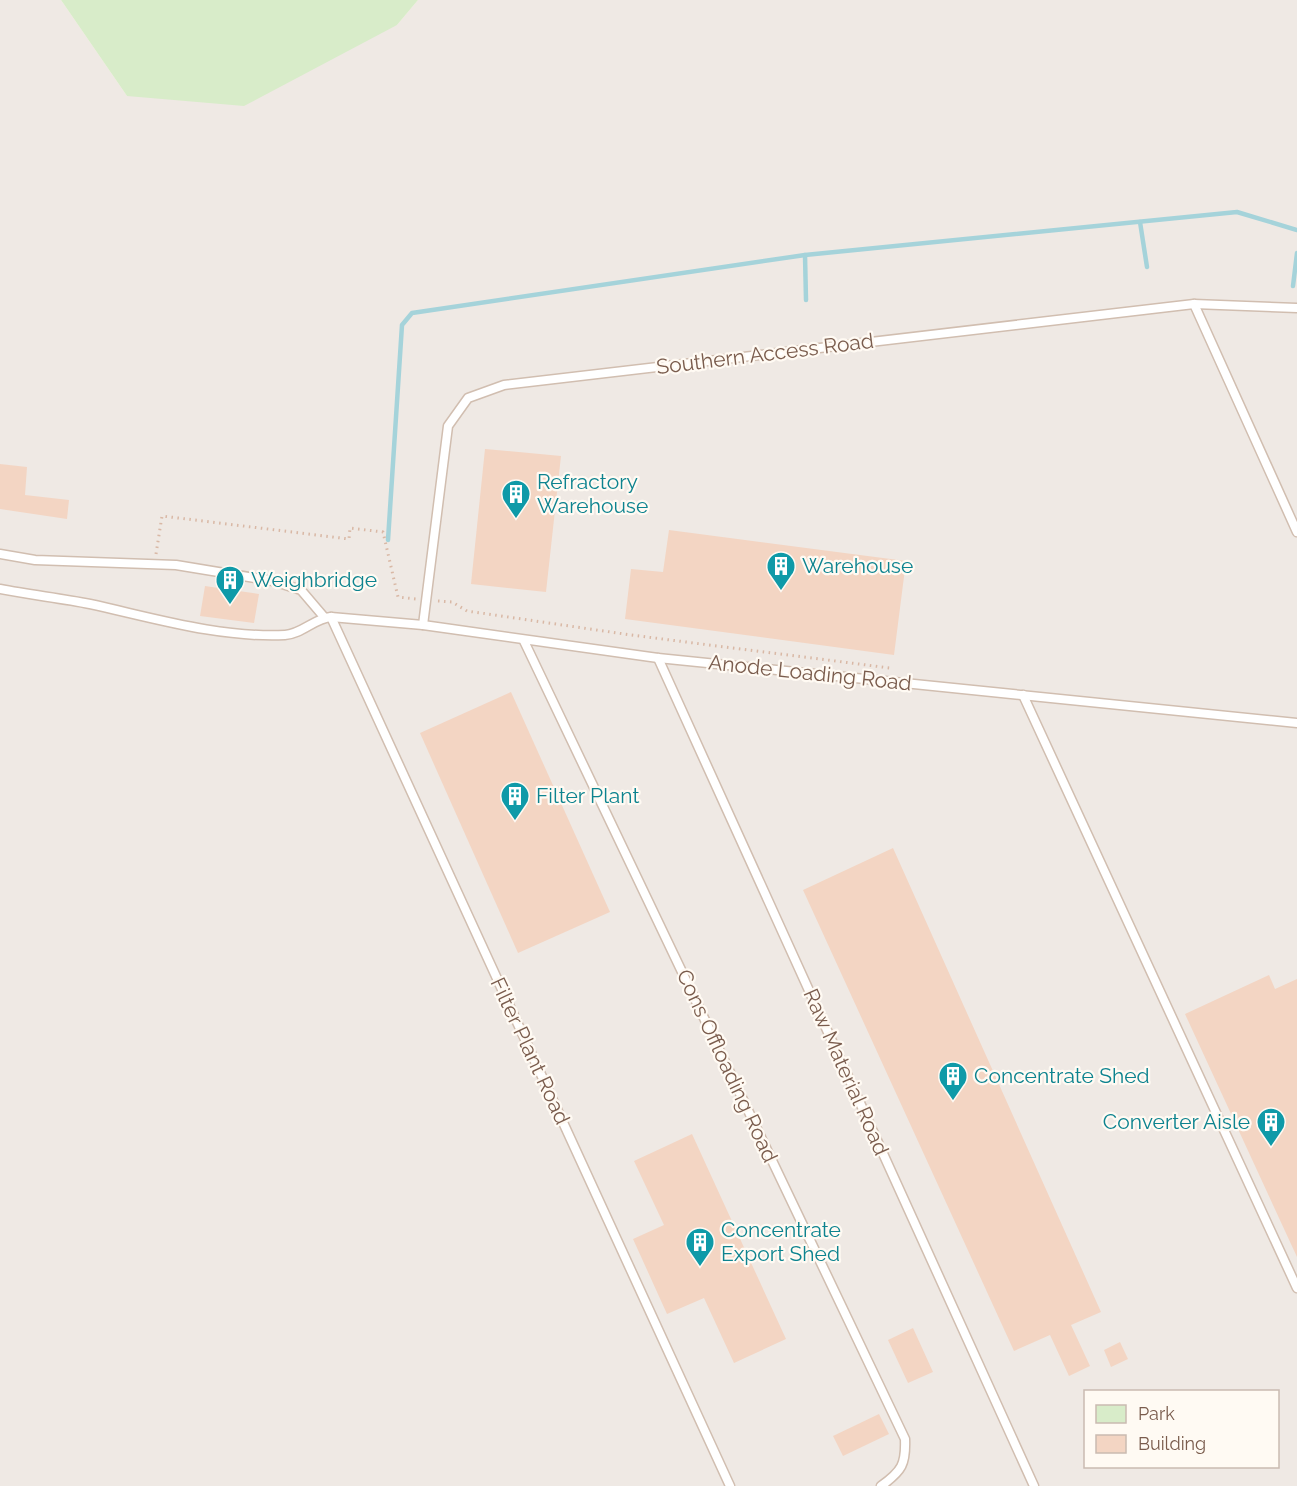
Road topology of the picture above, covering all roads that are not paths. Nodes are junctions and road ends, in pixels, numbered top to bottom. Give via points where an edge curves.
1 (1194, 304) junction
2 (1297, 308) edge
3 (1297, 532) edge
4 (0, 554) edge
5 (0, 590) edge
6 (327, 617) junction
7 (423, 625) junction
8 (524, 641) junction
9 (658, 658) junction
10 (1023, 695) junction
11 (1297, 723) edge
12 (1297, 1288) edge
13 (730, 1486) edge
14 (882, 1486) edge
15 (1034, 1486) edge

1 - 2 lane, Southern Access Road
1 - 3 lane
1 - 7 lane, Southern Access Road via 504,385 468,398 448,426
4 - 6 lane, Filter Plant Road via 35,560 218,571 273,581 301,590
5 - 6 lane via 61,598 172,625 241,632 287,635
6 - 7 lane, Anode Loading Road
6 - 13 lane, Filter Plant Road
7 - 8 lane, Anode Loading Road
8 - 9 lane, Anode Loading Road
8 - 14 lane, Cons Offloading Road via 905,1439 906,1460 896,1476
9 - 10 lane, Anode Loading Road
9 - 15 lane, Raw Material Road
10 - 11 lane, Anode Loading Road
10 - 12 lane

